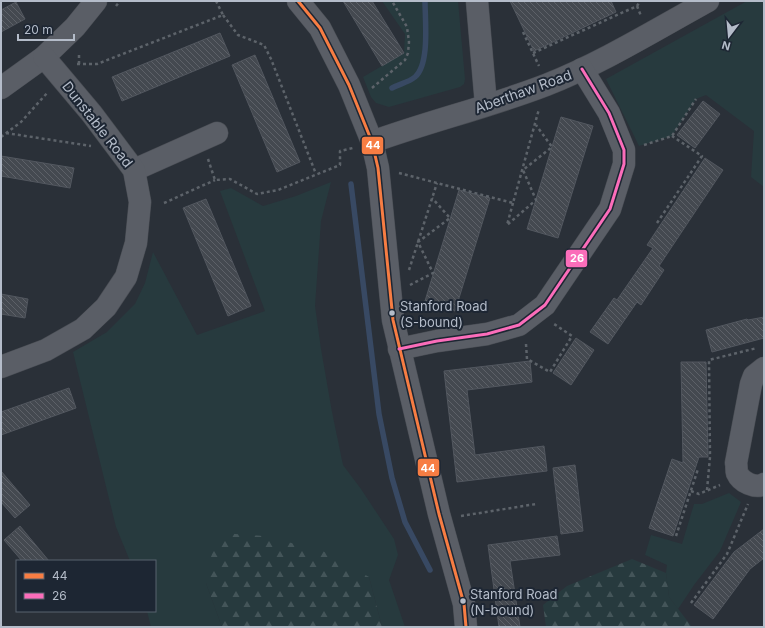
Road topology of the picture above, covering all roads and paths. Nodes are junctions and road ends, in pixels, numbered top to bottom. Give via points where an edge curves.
1 (96, 1) edge
2 (216, 1) edge
3 (298, 1) edge
4 (392, 1) edge
5 (477, 1) edge
6 (640, 1) edge
7 (708, 1) edge
8 (636, 6) junction
9 (223, 15) junction
10 (642, 16) dead end
11 (523, 32) dead end
12 (533, 53) junction
13 (48, 62) junction
14 (582, 69) junction
15 (542, 76) junction
16 (1, 88) edge
17 (54, 96) dead end
18 (696, 99) dead end
19 (356, 102) junction
20 (486, 105) junction
21 (536, 124) junction
22 (6, 132) junction
23 (209, 136) joint
24 (672, 136) junction
25 (1, 137) edge
26 (92, 142) dead end
27 (372, 142) junction
28 (624, 150) junction
29 (378, 168) junction
30 (134, 170) junction
31 (522, 170) junction
32 (316, 174) junction
33 (214, 180) junction
34 (437, 183) junction
35 (432, 198) junction
36 (164, 203) dead end
37 (513, 203) junction
38 (657, 223) dead end
39 (418, 242) junction
40 (408, 273) dead end
41 (403, 288) dead end
42 (530, 317) junction
43 (764, 346) edge
44 (399, 349) junction
45 (1, 367) edge
46 (764, 368) edge
47 (698, 470) dead end
48 (722, 484) dead end
49 (763, 485) edge
50 (707, 490) junction
51 (691, 491) junction
52 (536, 504) dead end
53 (441, 519) junction
54 (676, 536) dead end
55 (691, 603) dead end
56 (466, 627) edge

1 - 13 street
2 - 9 path
3 - 19 street via 320,28
4 - 19 path via 407,27 408,53 405,60
5 - 20 street
6 - 8 path
7 - 14 street, Aberthaw Road
8 - 10 path
8 - 12 path
9 - 13 path via 97,64
9 - 32 path via 238,35 264,45
11 - 12 path
12 - 15 path
13 - 16 street
13 - 30 street, Dunstable Road via 92,114
14 - 15 street, Aberthaw Road
14 - 28 street via 609,113
15 - 20 street, Aberthaw Road
15 - 21 path
17 - 22 path via 49,91 21,122
18 - 24 path
19 - 27 street
20 - 27 street, Aberthaw Road
21 - 31 path
21 - 31 path via 552,146
22 - 25 path
22 - 26 path via 97,147
23 - 30 street
23 - 33 path
24 - 28 path
24 - 38 path via 702,156
27 - 29 street
27 - 32 path via 340,151 340,165
28 - 42 street via 624,164 610,209 544,305
29 - 34 path
29 - 44 street via 393,320
30 - 45 street, Dunstable Road via 140,202 136,243 126,277 106,308 83,329 46,350
31 - 37 path
31 - 37 path via 536,200 507,225
32 - 33 path via 278,190 257,194 230,179
33 - 36 path
34 - 35 path
34 - 37 path
35 - 39 path
35 - 39 path via 450,218
39 - 40 path
39 - 41 path via 433,274
42 - 42 path via 527,358 550,372 572,336
42 - 44 street via 519,325 487,334
43 - 50 path via 709,360 710,457
44 - 53 street
46 - 49 street via 754,376 751,384 736,463 737,473 744,481 751,485
47 - 51 path
48 - 50 path
49 - 55 path via 750,500 727,554
50 - 51 path via 699,494
51 - 54 path
52 - 53 path
53 - 56 street via 464,604

